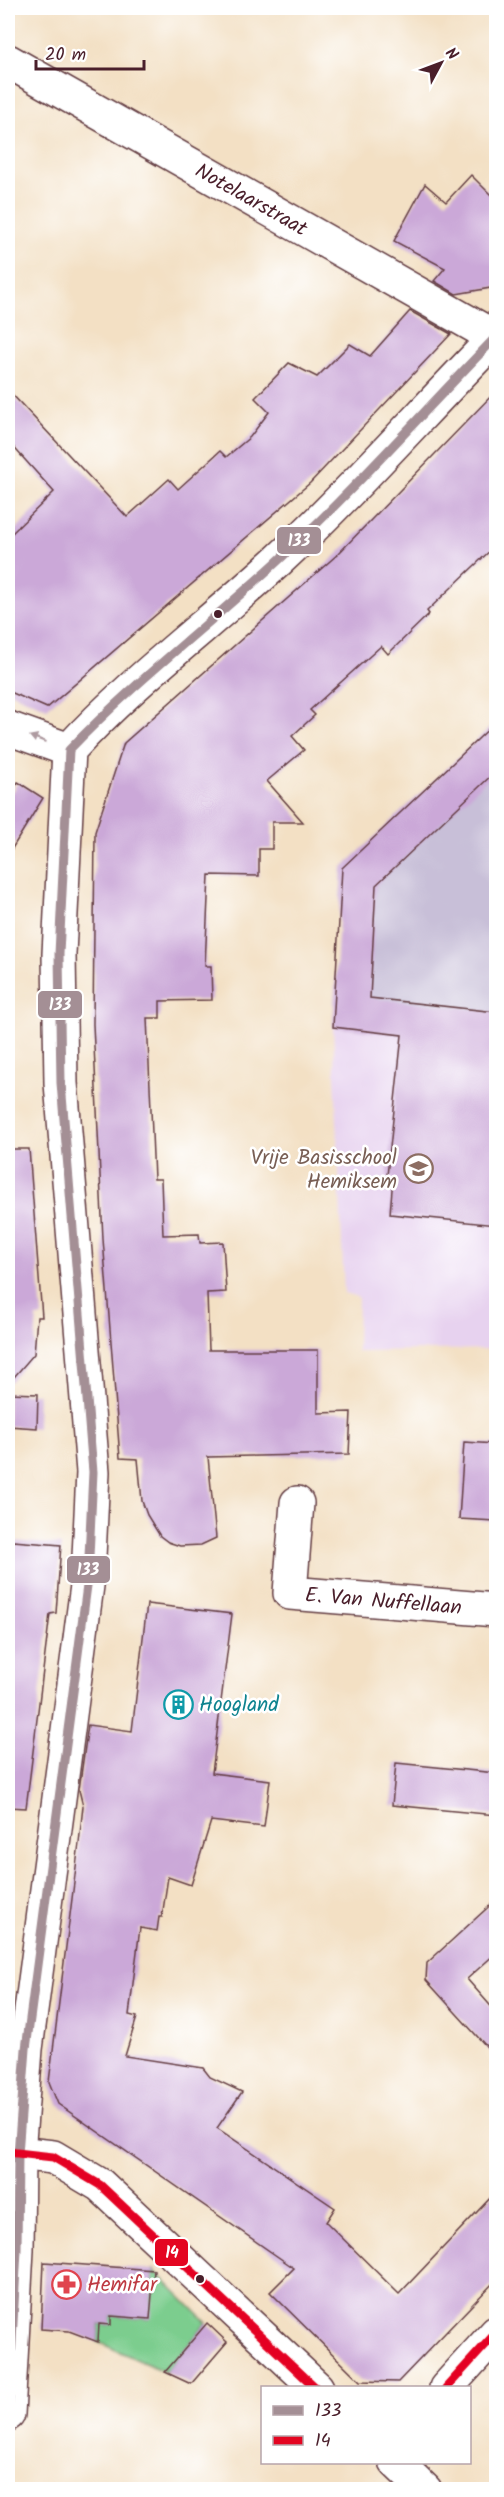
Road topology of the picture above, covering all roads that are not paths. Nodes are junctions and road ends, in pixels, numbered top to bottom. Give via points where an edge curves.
1 (8, 61) edge
2 (496, 338) edge
3 (8, 728) edge
4 (69, 750) junction
5 (297, 1503) dead end
6 (496, 1610) edge
7 (13, 2153) edge
8 (496, 2333) edge
9 (315, 2386) edge
10 (448, 2386) edge
11 (8, 2414) edge
12 (397, 2464) edge
13 (425, 2490) edge

1 - 2 street, Notelaarstraat
2 - 4 street via 329,514 97,719
4 -> 3 street
4 - 7 street via 59,954 61,1083 93,1472 88,1578
5 - 6 street, E. Van Nuffellaan via 290,1593
7 - 9 street via 52,2157 100,2185
7 - 11 street via 17,2250
8 - 10 street
12 - 13 street

